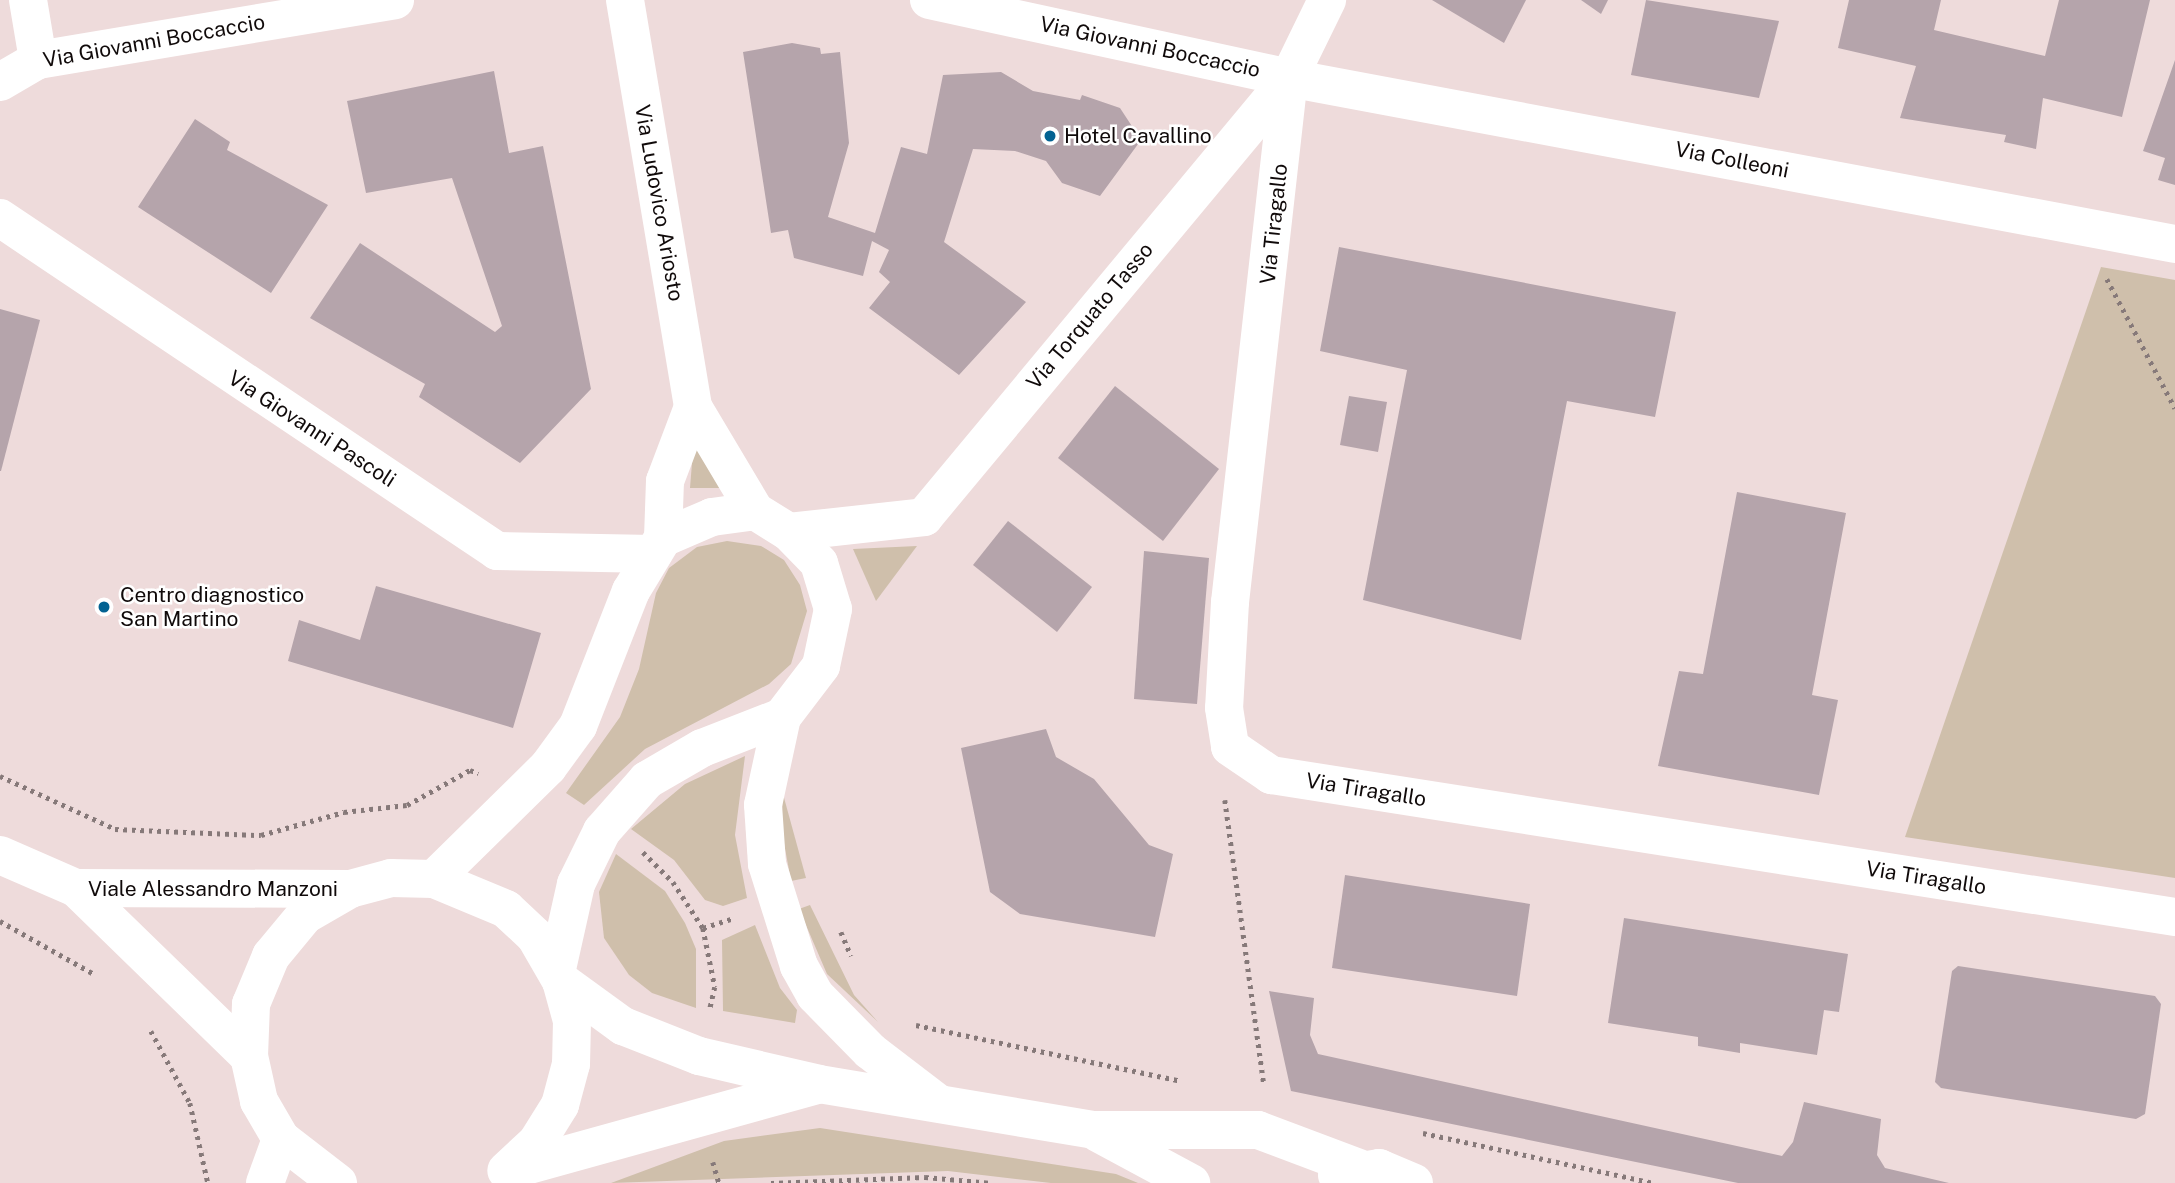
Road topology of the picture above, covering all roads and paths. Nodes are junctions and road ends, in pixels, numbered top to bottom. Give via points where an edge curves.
1 (29, 0) edge
2 (395, 0) edge
3 (625, 0) edge
4 (929, 0) edge
5 (1327, 0) edge
6 (38, 60) junction
7 (1289, 78) junction
8 (0, 82) edge
9 (0, 218) edge
10 (2110, 231) junction
11 (2175, 244) edge
12 (694, 407) junction
13 (2175, 408) edge
14 (755, 511) junction
15 (789, 532) junction
16 (658, 546) junction
17 (782, 717) junction
18 (1230, 747) junction
19 (0, 776) edge
20 (522, 793) junction
21 (0, 855) edge
22 (434, 879) junction
23 (76, 888) junction
24 (350, 889) junction
25 (778, 903) junction
26 (2175, 917) edge
27 (0, 921) edge
28 (703, 928) dead end
29 (839, 928) dead end
30 (855, 966) dead end
31 (559, 975) junction
32 (99, 977) dead end
33 (904, 1019) dead end
34 (146, 1025) dead end
35 (248, 1056) junction
36 (1185, 1082) dead end
37 (819, 1084) junction
38 (938, 1103) junction
39 (1093, 1130) junction
40 (1258, 1130) junction
41 (1413, 1131) dead end
42 (281, 1139) junction
43 (1359, 1168) junction
44 (495, 1177) edge
45 (208, 1183) edge
46 (265, 1183) edge
47 (338, 1183) edge
48 (771, 1183) edge
49 (992, 1183) edge
50 (1191, 1183) edge
51 (1323, 1183) edge
52 (1414, 1183) edge
53 (1655, 1183) edge

1 - 6 street
2 - 6 street, Via Giovanni Boccaccio
3 - 12 street, Via Ludovico Ariosto
4 - 7 street, Via Giovanni Boccaccio
5 - 7 street, Via Torquato Tasso
6 - 8 street, Via Giovanni Boccaccio
7 - 10 street, Via Colleoni
7 - 15 street, Via Torquato Tasso via 924,517
7 - 18 street, Via Tiragallo via 1230,602 1224,708
9 - 16 street, Via Giovanni Pascoli via 497,551
10 - 11 street, Via Colleoni
10 - 13 path via 2101,267
12 - 14 street, Via Ludovico Ariosto
12 - 16 street via 665,481
14 - 15 street
14 - 16 street via 712,517
15 - 17 street via 819,563 833,609 821,666
16 - 20 street via 631,591 578,726
17 - 25 street via 764,805 767,864
17 - 31 street via 702,748 647,780 602,831 576,884
18 - 26 street, Via Tiragallo via 1271,775
18 - 40 path via 1221,775 1266,1099
19 - 20 path via 115,829 175,836 261,835 344,812 407,805 470,770
20 - 22 street
21 - 23 street, Viale Alessandro Manzoni
22 - 24 street via 391,878
22 - 31 street via 506,909
23 - 24 street, Viale Alessandro Manzoni
23 - 35 street, Viale Alessandro Manzoni
24 - 35 street via 305,915 271,956 251,1004
25 - 28 path
25 - 38 street via 814,995 870,1051
27 - 32 path
29 - 30 path
31 - 37 street via 623,1026 699,1056
31 - 44 street via 572,1021 562,1095 537,1142
33 - 36 path
34 - 45 path via 190,1103
35 - 42 street via 259,1101
37 - 38 street
37 - 44 street
38 - 39 street
39 - 40 street
39 - 50 street
40 - 43 street
41 - 53 path
42 - 46 street
42 - 47 street
43 - 51 street
43 - 52 street via 1379,1168
48 - 49 path via 925,1177

